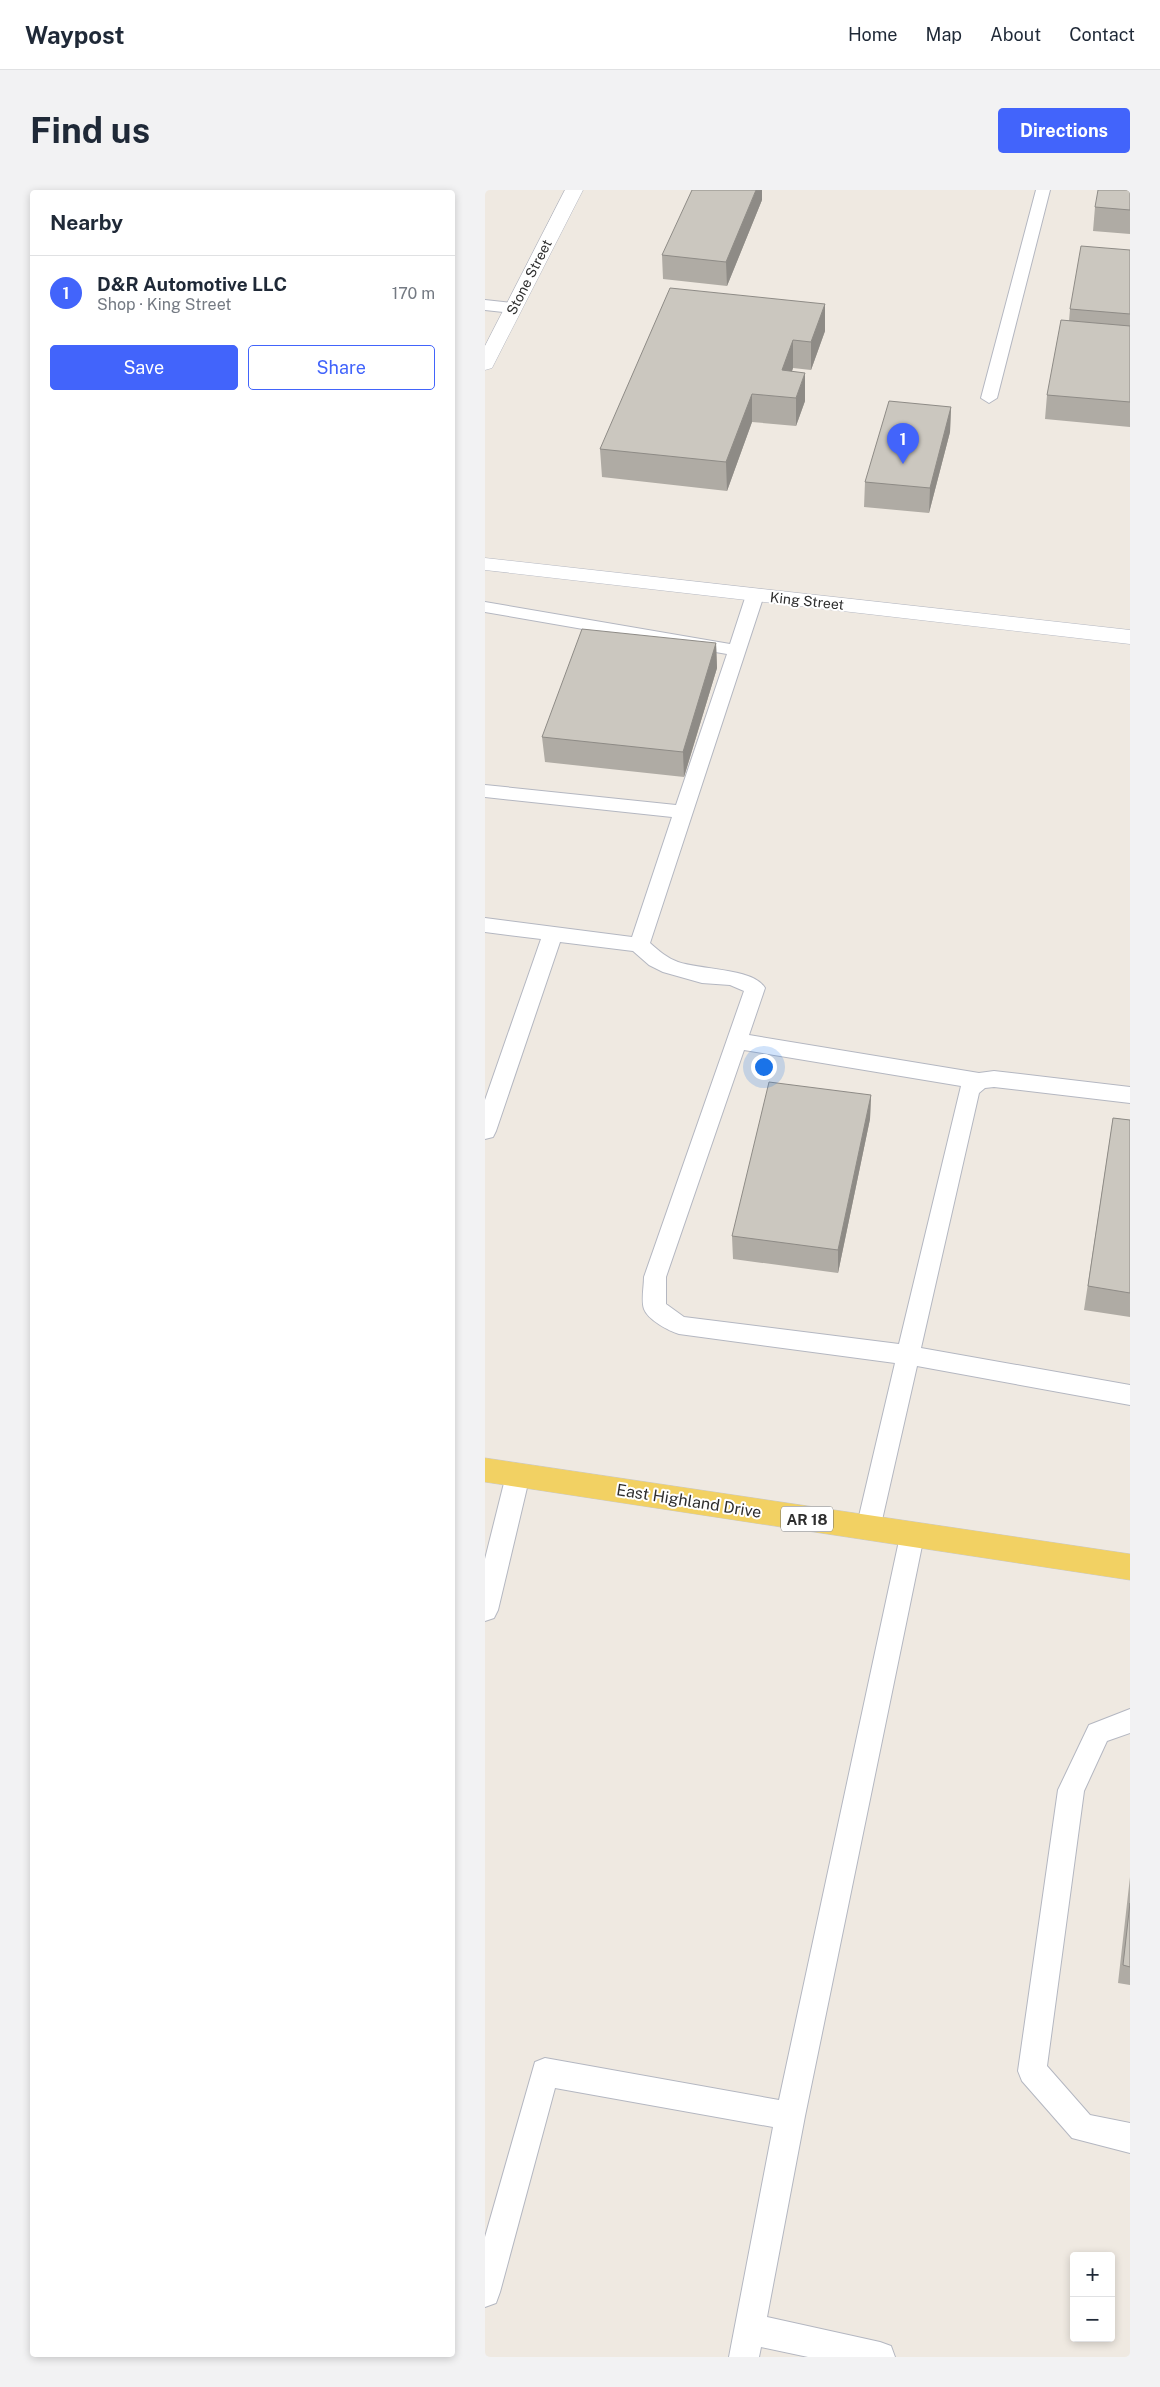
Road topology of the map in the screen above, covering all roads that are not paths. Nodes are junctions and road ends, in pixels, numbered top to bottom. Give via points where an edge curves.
1 (574, 190) edge
2 (1043, 190) edge
3 (485, 305) edge
4 (513, 308) junction
5 (485, 364) edge
6 (989, 398) dead end
7 (485, 564) edge
8 (755, 595) junction
9 (485, 607) edge
10 (1130, 637) edge
11 (736, 650) junction
12 (485, 791) edge
13 (683, 812) junction
14 (485, 926) edge
15 (553, 934) junction
16 (639, 945) junction
17 (737, 1041) junction
18 (979, 1081) junction
19 (1130, 1096) edge
20 (485, 1131) edge
21 (908, 1354) junction
22 (1130, 1395) edge
23 (485, 1470) edge
24 (518, 1475) junction
25 (867, 1529) junction
26 (912, 1536) junction
27 (1130, 1567) edge
28 (485, 1610) edge
29 (1130, 1721) edge
30 (790, 2116) junction
31 (1130, 2138) edge
32 (485, 2292) edge
33 (747, 2343) edge
34 (880, 2357) edge

1 - 4 street, Stone Street
2 - 6 lane
3 - 4 lane
4 - 5 street, Stone Street
7 - 8 street, King Street
8 - 10 street, King Street
8 - 11 lane
9 - 11 lane
11 - 13 lane
12 - 13 lane
13 - 16 lane
14 - 15 lane
15 - 16 lane
15 - 20 lane
16 - 17 lane via 670,967 702,976 733,978 755,988
17 - 18 lane
17 - 21 lane via 655,1277 655,1308 679,1324
18 - 19 lane via 994,1079
18 - 21 lane via 969,1090
21 - 22 lane
21 - 25 lane
23 - 24 main road, East Highland Drive / AR 18
24 - 25 main road, East Highland Drive / AR 18
24 - 28 lane
25 - 26 main road, East Highland Drive / AR 18
26 - 27 main road, East Highland Drive / AR 18
26 - 30 lane
29 - 31 lane via 1098,1734 1071,1790 1033,2071 1082,2128
30 - 32 lane via 545,2072
30 - 33 lane
33 - 34 lane

